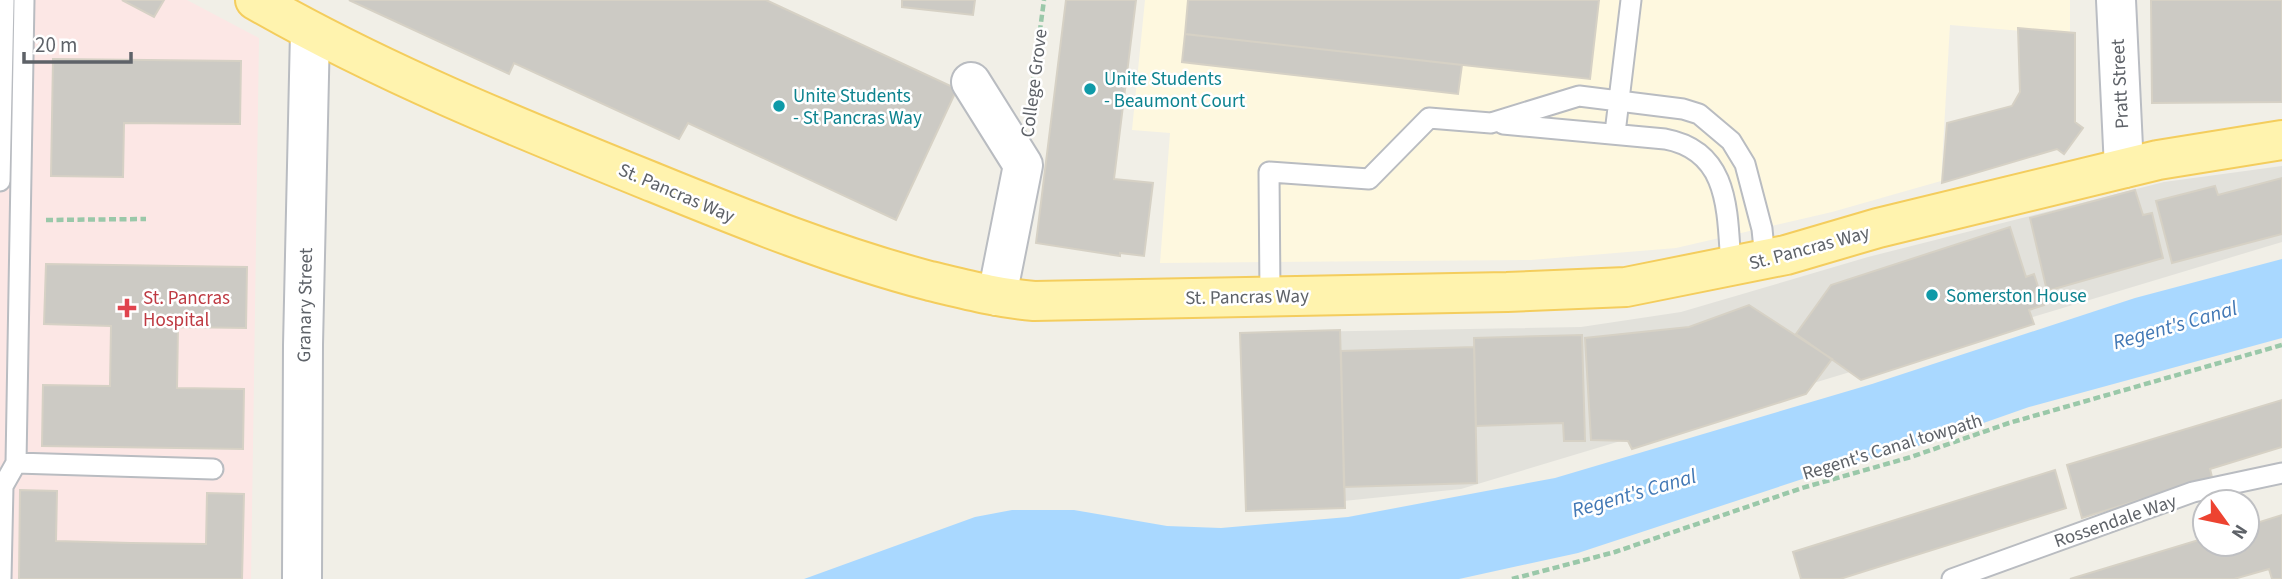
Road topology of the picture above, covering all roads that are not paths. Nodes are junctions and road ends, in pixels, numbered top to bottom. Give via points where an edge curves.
1 (4, 0) edge
2 (24, 0) edge
3 (255, 0) edge
4 (1631, 0) edge
5 (2116, 0) edge
6 (310, 32) junction
7 (971, 82) dead end
8 (1619, 101) junction
9 (1491, 123) junction
10 (1615, 133) junction
11 (2282, 140) edge
12 (2124, 168) junction
13 (0, 181) edge
14 (1748, 263) junction
15 (1270, 295) junction
16 (997, 296) junction
17 (16, 463) junction
18 (213, 469) dead end
19 (2282, 473) edge
20 (1, 579) edge
21 (302, 579) edge
22 (1952, 579) edge

1 - 13 lane
2 - 17 lane
3 - 6 main road, St. Pancras Way
4 - 8 lane
5 - 12 street, Pratt Street
6 - 16 main road, St. Pancras Way via 479,111 736,217 874,266
6 - 21 street, Granary Street
7 - 16 street, College Grove via 1023,165
8 - 9 lane via 1579,96
8 - 10 lane
8 - 14 lane via 1699,114 1731,141 1745,164 1762,229
9 - 10 lane
9 - 15 lane via 1429,118 1368,179 1269,172
10 - 14 lane via 1686,142 1710,161
11 - 12 main road, St. Pancras Way
12 - 14 main road, St. Pancras Way
14 - 15 main road, St. Pancras Way via 1612,289
15 - 16 main road, St. Pancras Way via 1034,301
17 - 18 lane
17 - 20 lane via 3,486
19 - 22 lane, Rossendale Way via 2193,492

